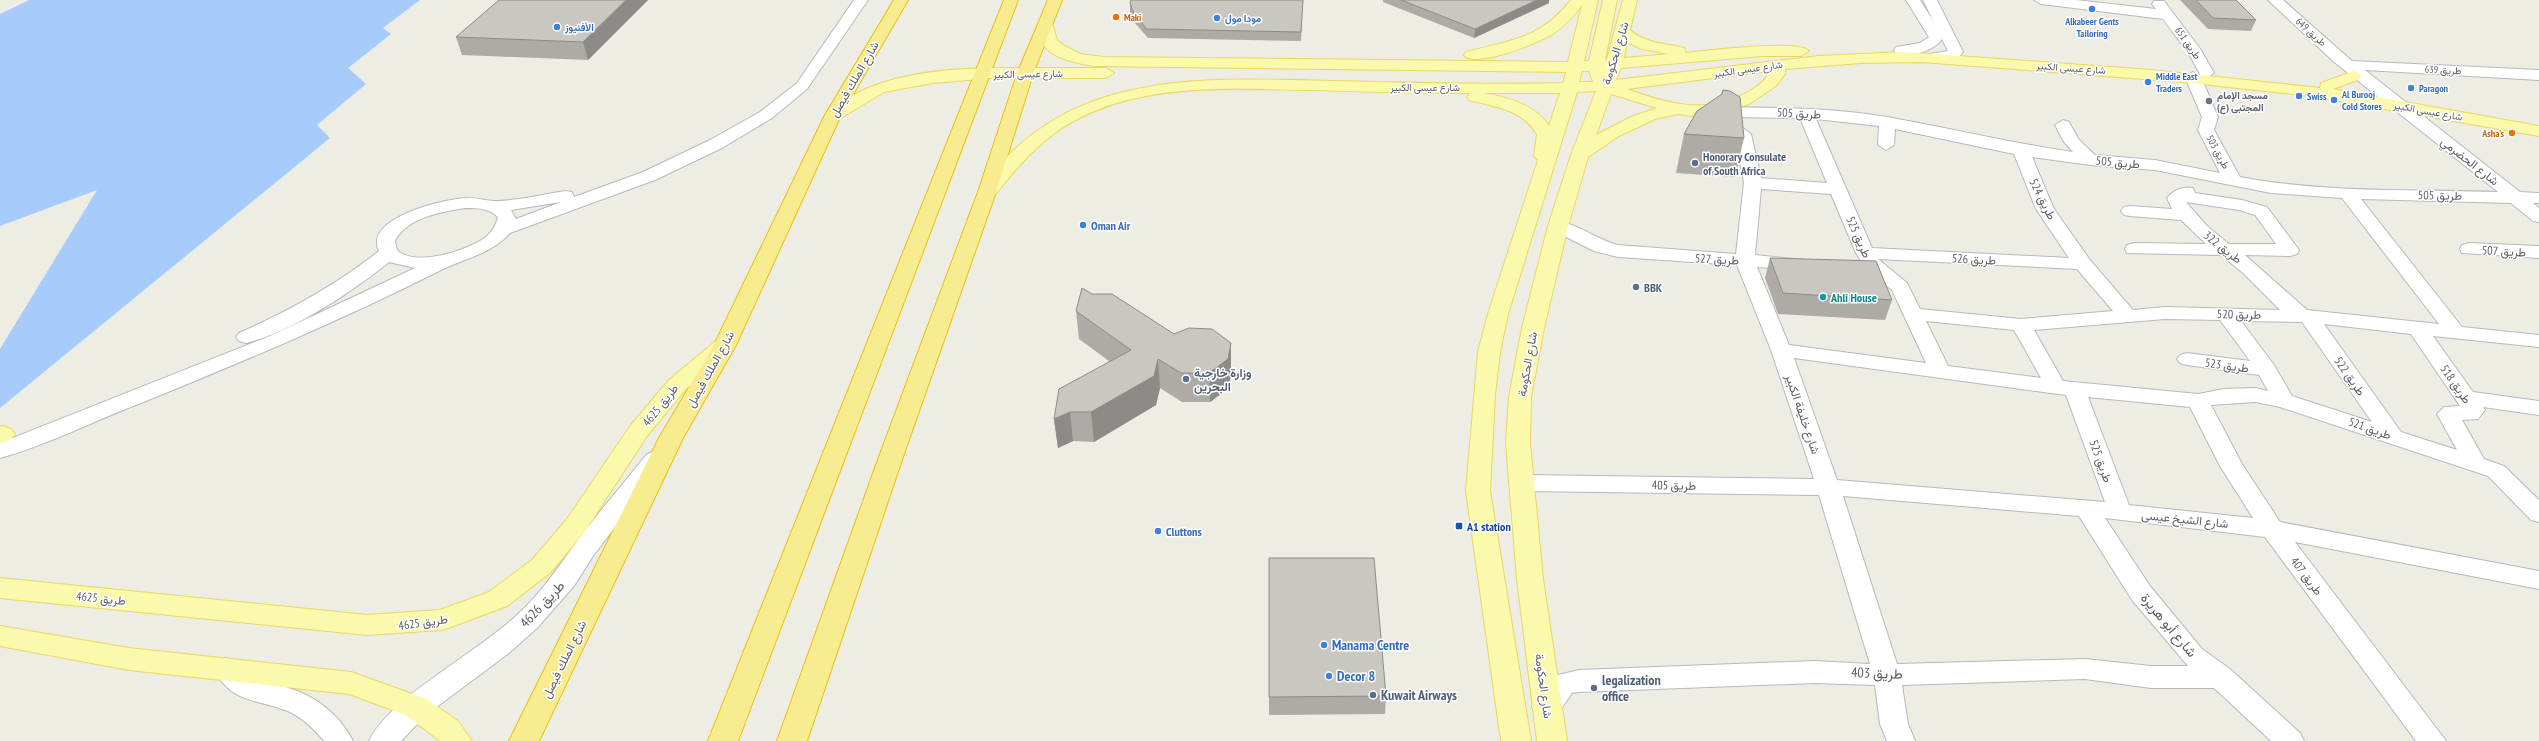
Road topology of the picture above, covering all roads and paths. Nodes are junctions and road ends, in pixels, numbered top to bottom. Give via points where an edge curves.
1 (850, 0) edge
2 (861, 0) edge
3 (901, 0) edge
4 (1011, 0) edge
5 (1054, 0) edge
6 (1579, 0) edge
7 (1591, 0) edge
8 (1610, 0) edge
9 (1630, 0) edge
10 (1913, 0) edge
11 (1930, 0) edge
12 (2040, 0) edge
13 (2156, 0) edge
14 (2275, 0) edge
15 (2167, 15) junction
16 (1046, 24) junction
17 (1622, 30) junction
18 (1901, 50) junction
19 (1762, 51) junction
20 (1800, 51) junction
21 (1301, 52) dead end
22 (1956, 52) junction
23 (1929, 58) junction
24 (1123, 63) junction
25 (1230, 63) junction
26 (1777, 65) junction
27 (1363, 68) junction
28 (2351, 70) junction
29 (981, 74) junction
30 (1025, 74) junction
31 (1604, 74) junction
32 (1335, 75) junction
33 (2199, 75) junction
34 (2539, 75) edge
35 (1572, 78) junction
36 (1680, 78) junction
37 (2327, 86) junction
38 (1393, 87) junction
39 (2369, 92) junction
40 (1639, 98) junction
41 (2390, 101) junction
42 (1682, 108) junction
43 (1699, 112) junction
44 (1806, 114) junction
45 (833, 115) junction
46 (2451, 115) junction
47 (1887, 122) junction
48 (2063, 124) dead end
49 (2422, 124) junction
50 (2539, 126) edge
51 (2539, 131) edge
52 (1602, 137) junction
53 (1886, 146) dead end
54 (2021, 150) junction
55 (1580, 155) junction
56 (2090, 160) junction
57 (2182, 170) junction
58 (2234, 182) junction
59 (1753, 183) junction
60 (1839, 189) junction
61 (1538, 191) junction
62 (987, 192) junction
63 (2347, 193) junction
64 (2180, 196) junction
65 (2516, 197) junction
66 (2539, 198) edge
67 (497, 208) junction
68 (2130, 210) dead end
69 (2186, 215) junction
70 (2539, 216) edge
71 (1558, 226) junction
72 (504, 230) junction
73 (2134, 249) dead end
74 (2469, 249) dead end
75 (2226, 251) junction
76 (2539, 252) edge
77 (388, 253) junction
78 (1865, 253) junction
79 (446, 260) junction
80 (1745, 261) junction
81 (2083, 264) junction
82 (1813, 265) edge
83 (1851, 268) edge
84 (1880, 272) junction
85 (1913, 314) junction
86 (2226, 314) junction
87 (2305, 316) junction
88 (2129, 317) junction
89 (2021, 325) junction
90 (2418, 329) junction
91 (2456, 332) junction
92 (2539, 341) edge
93 (725, 345) junction
94 (1781, 350) junction
95 (2187, 359) dead end
96 (1939, 369) junction
97 (2267, 370) junction
98 (2065, 388) junction
99 (2465, 398) junction
100 (2198, 401) junction
101 (2284, 401) junction
102 (2539, 408) edge
103 (2392, 435) junction
104 (671, 438) junction
105 (1, 439) edge
106 (2475, 463) junction
107 (1521, 483) junction
108 (1828, 487) junction
109 (2086, 508) junction
110 (2120, 511) junction
111 (2539, 514) edge
112 (2272, 528) junction
113 (2539, 580) edge
114 (0, 588) edge
115 (0, 636) edge
116 (226, 668) junction
117 (1888, 675) junction
118 (2220, 677) junction
119 (416, 707) junction
120 (1546, 707) junction
121 (339, 741) edge
122 (383, 741) edge
123 (456, 741) edge
124 (524, 741) edge
125 (723, 741) edge
126 (792, 741) edge
127 (1516, 741) edge
128 (1552, 741) edge
129 (1901, 741) edge
130 (2290, 741) edge
131 (2432, 741) edge

1 - 67 street via 790,85 769,104 735,127 652,167 603,187 584,193
2 - 72 street via 802,86 766,115 716,144 638,180
3 - 45 highway, شارع الملك فيصل
4 - 29 highway
5 - 16 highway
6 - 27 main road via 1555,27 1514,47 1496,52
7 - 35 main road
8 - 31 main road
9 - 17 main road, شارع الحكومة
10 - 18 street via 1936,37 1923,48
11 - 22 street
12 - 15 street, طريق 651
13 - 15 street, طريق 651
14 - 28 street, طريق 649
15 - 33 street, طريق 651 via 2196,53
16 - 24 main road, شارع عيسى الكبير via 1050,42 1065,54 1084,59
16 - 30 highway
17 - 19 main road via 1631,40 1650,47 1679,51
17 - 31 main road, شارع الحكومة
18 - 20 main road, شارع عيسى الكبير
18 - 22 main road, شارع عيسى الكبير
19 - 20 main road, شارع عيسى الكبير
19 - 31 main road, شارع عيسى الكبير
20 - 31 main road via 1766,58
21 - 24 main road via 1184,56
22 - 23 street via 1948,57
22 - 33 main road, شارع عيسى الكبير
23 - 26 main road, شارع عيسى الكبير via 1838,59
23 - 33 main road, شارع عيسى الكبير
24 - 25 main road, شارع عيسى الكبير
25 - 30 main road, شارع عيسى الكبير via 1199,71
25 - 32 main road, شارع عيسى الكبير
26 - 36 main road, شارع عيسى الكبير
26 - 43 main road via 1777,74 1762,91 1738,102
27 - 32 main road, شارع عيسى الكبير
27 - 32 main road, شارع عيسى الكبير
27 - 35 main road
27 - 38 main road, شارع عيسى الكبير
28 - 34 street, طريق 639
28 - 37 main road
28 - 39 street, طريق 649
28 - 41 street, طريق 649
29 - 30 main road, شارع عيسى الكبير
29 - 45 main road, شارع عيسى الكبير via 879,89
29 - 125 highway
30 - 62 highway
31 - 35 main road
31 - 36 main road, شارع عيسى الكبير
31 - 40 main road
31 - 55 main road, شارع الحكومة
32 - 62 main road, شارع عيسى الكبير via 1177,87 1095,105 1071,115 1036,138
33 - 37 main road, شارع عيسى الكبير
33 - 41 main road, شارع عيسى الكبير
33 - 58 street, طريق 503 via 2210,117 2206,130
35 - 38 main road, شارع عيسى الكبير
35 - 61 main road
36 - 40 main road
37 - 39 main road, شارع عيسى الكبير
38 - 61 main road via 1485,98 1512,105 1530,114 1546,134
39 - 41 main road, شارع عيسى الكبير
40 - 42 main road
40 - 52 main road via 1612,120
41 - 46 main road, شارع عيسى الكبير
41 - 49 street, شارع الحضرمي
41 - 50 main road, شارع عيسى الكبير
42 - 43 main road
42 - 52 main road via 1636,119
43 - 44 street, طريق 505
43 - 59 street, شارع خليفة الكبير via 1722,120 1743,134
44 - 47 street, طريق 505
44 - 60 street, طريق 525
45 - 93 highway, شارع الملك فيصل
46 - 49 main road via 2435,116
46 - 51 main road, شارع عيسى الكبير
47 - 53 street
47 - 54 street, طريق 505
48 - 56 street via 2072,142
49 - 65 street, شارع الحضرمي
52 - 55 main road
54 - 56 street, طريق 505
54 - 81 street, طريق 524 via 2045,209
55 - 71 main road, شارع الحكومة
56 - 57 street, طريق 505
57 - 58 street, طريق 505
57 - 64 street, طريق 322 via 2187,191
58 - 63 street, طريق 505 via 2271,188
59 - 60 street
59 - 80 street, شارع خليفة الكبير
60 - 78 street, طريق 525
61 - 127 main road via 1498,314 1489,352 1479,461 1478,491
62 - 126 highway via 897,439
63 - 65 street, طريق 505
63 - 91 street
64 - 69 street, طريق 322 via 2176,201
64 - 75 street via 2257,209 2270,221 2290,248 2288,251
65 - 66 street, طريق 505
65 - 70 street, شارع الحضرمي
67 - 72 street via 507,217
67 - 77 street via 465,203 423,213 392,232 386,240
68 - 69 street
69 - 75 street, طريق 322 via 2209,239
71 - 80 street, طريق 527 via 1601,247 1618,251
71 - 107 main road, شارع الحكومة via 1532,328 1520,397 1518,443
72 - 79 street via 488,244
73 - 75 street
74 - 76 street, طريق 507
75 - 87 street, طريق 322
77 - 79 street via 404,261
77 - 105 street via 360,276 271,326
78 - 81 street, طريق 526
78 - 84 street, طريق 525
79 - 105 street via 375,296 277,340
80 - 82 street, طريق 527
80 - 94 street, شارع خليفة الكبير
81 - 88 street, طريق 524
83 - 84 street
84 - 85 street, طريق 525 via 1900,287
85 - 89 street, طريق 520
85 - 96 street, طريق 525
86 - 87 street, طريق 520
86 - 88 street, طريق 520 via 2165,313
86 - 97 street
87 - 90 street, طريق 520
87 - 103 street, طريق 522
88 - 89 street, طريق 520
89 - 98 street, طريق 525
90 - 91 street, طريق 520
90 - 99 street, طريق 518
91 - 92 street, طريق 520
93 - 104 highway, شارع الملك فيصل
93 - 114 main road, طريق 4625 via 699,362 656,406 565,542 539,571 508,594 462,616 415,625 367,625
94 - 96 street
94 - 108 street, شارع خليفة الكبير
95 - 97 street, طريق 523
96 - 98 street
97 - 101 street
98 - 100 street
98 - 110 street, طريق 525
99 - 102 street
99 - 106 street, طريق 518 via 2473,413 2448,414
100 - 101 street via 2224,396 2255,395
100 - 112 street, طريق 407 via 2231,466
101 - 103 street, طريق 521
103 - 106 street, طريق 521
104 - 119 street, طريق 4626 via 584,550 565,580 528,622 500,646
104 - 124 highway, شارع الملك فيصل
106 - 111 street, طريق 521 via 2501,474
107 - 108 street, طريق 405
107 - 120 main road, شارع الحكومة via 1530,586
108 - 109 street, شارع الشيخ عيسى
108 - 117 street, شارع خليفة الكبير
109 - 110 street, شارع الشيخ عيسى
109 - 118 street, شارع أبو هريرة via 2141,593 2193,656
110 - 112 street, شارع الشيخ عيسى
112 - 113 street, شارع الشيخ عيسى
112 - 131 street, طريق 407
115 - 116 main road via 129,659
116 - 119 main road via 351,683
116 - 121 street via 245,686 258,693 308,707 324,721
117 - 118 street, طريق 403 via 2085,669 2151,677
117 - 120 street, طريق 403 via 1815,672 1579,681 1564,684
117 - 129 street, شارع خليفة الكبير via 1894,724
118 - 130 street, شارع أبو هريرة
119 - 122 street, طريق 4626
119 - 123 main road via 448,729
120 - 128 main road, شارع الحكومة

